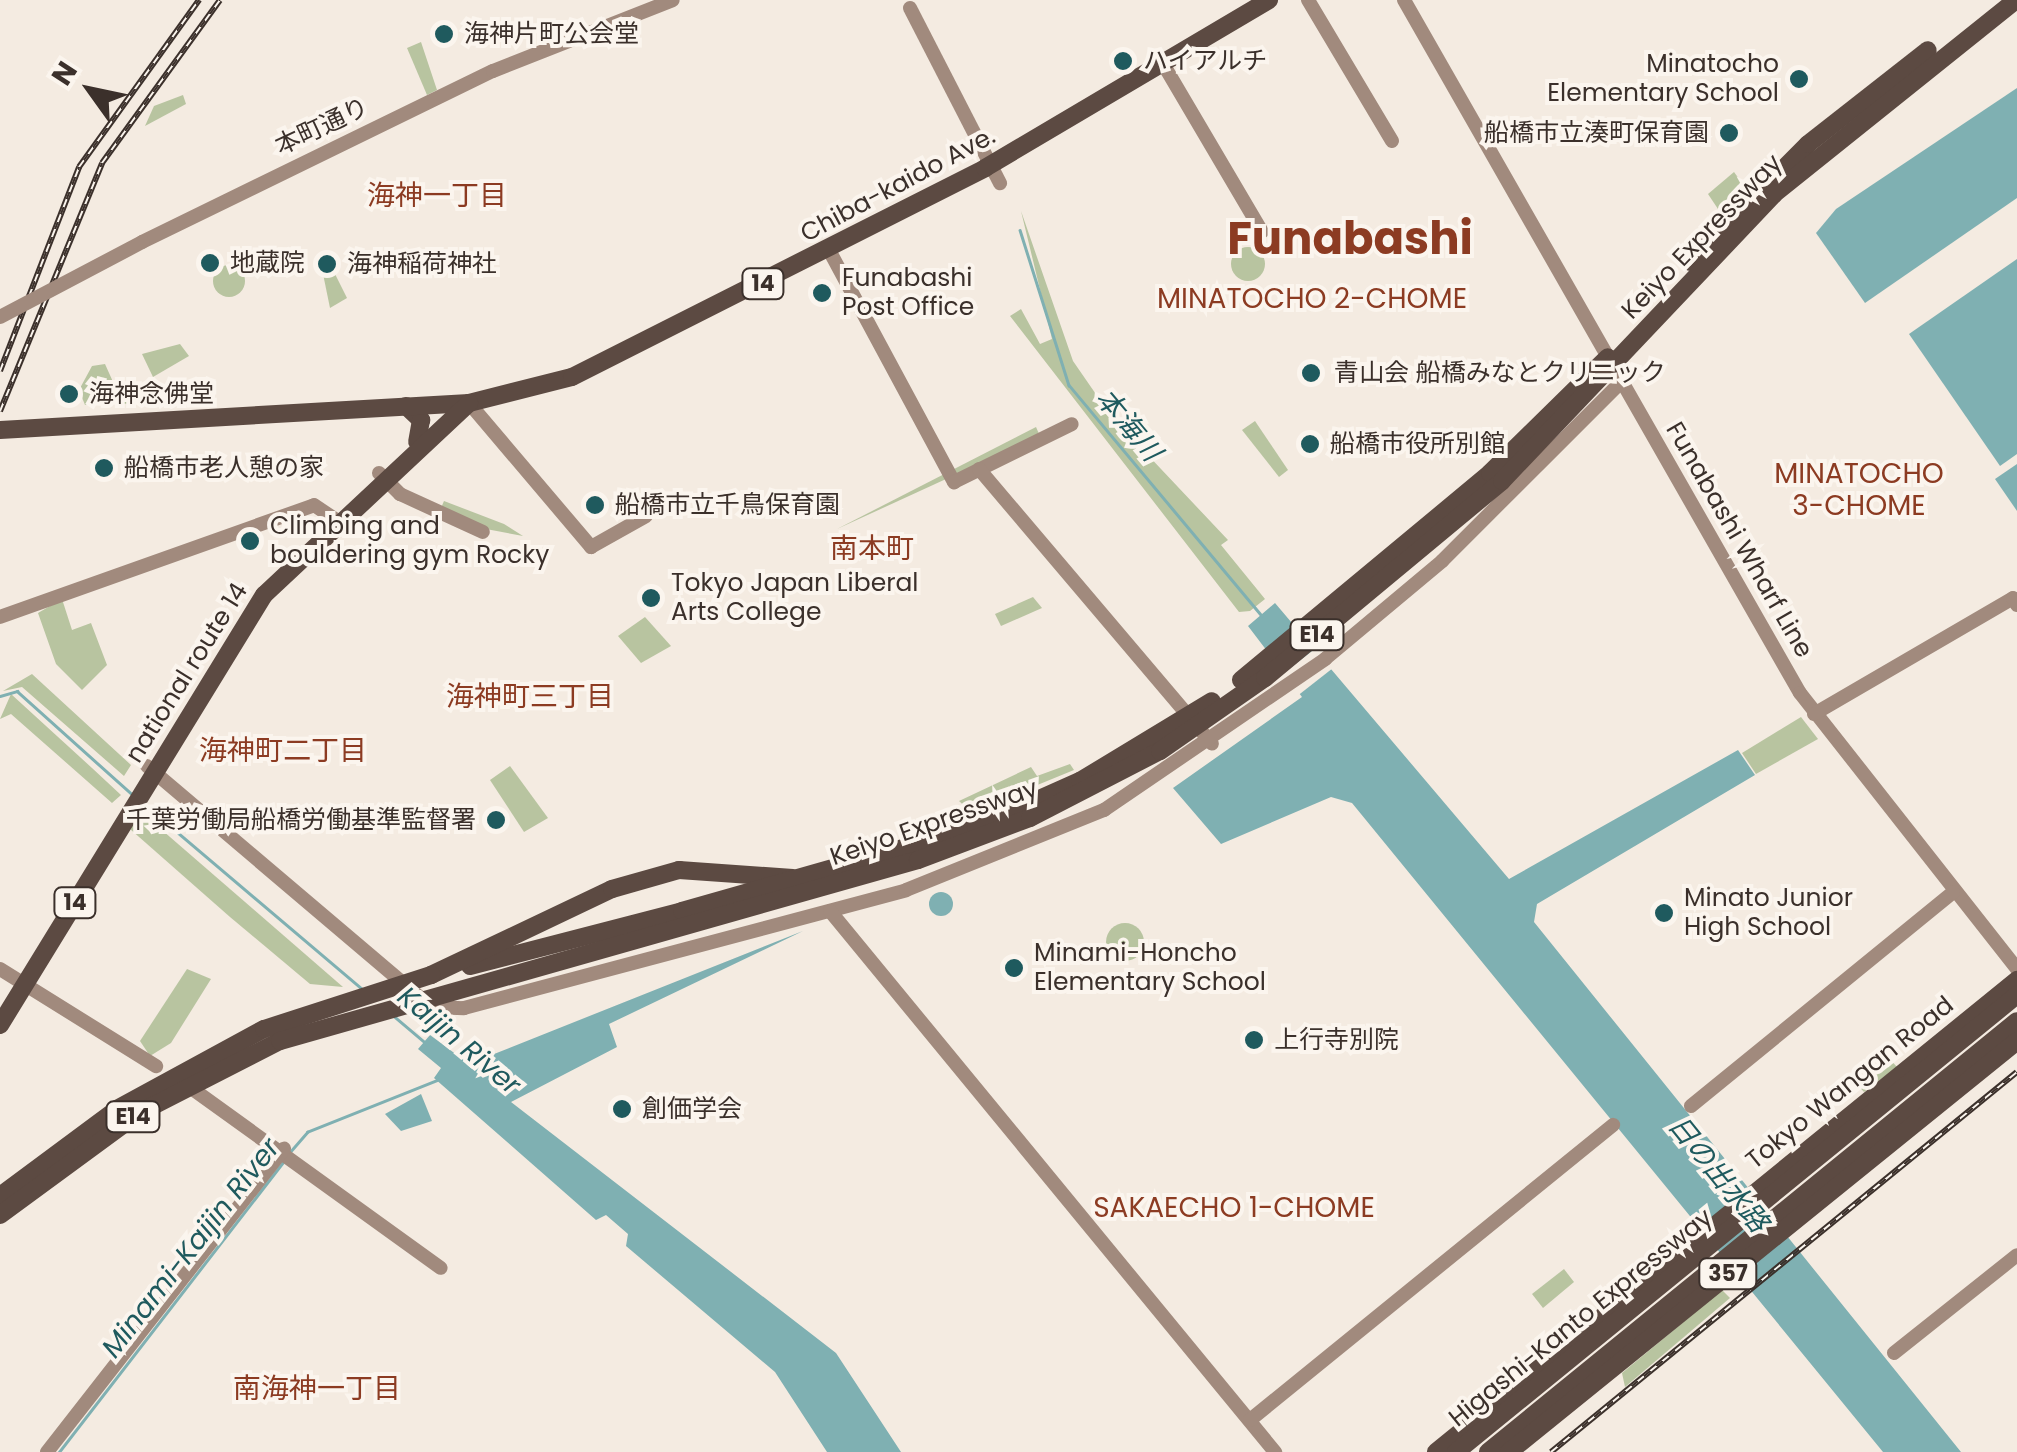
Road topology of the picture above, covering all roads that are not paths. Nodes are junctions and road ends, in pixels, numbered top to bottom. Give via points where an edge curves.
1 (673, 0) edge
2 (1268, 0) edge
3 (1308, 0) edge
4 (1404, 0) edge
5 (1996, 0) edge
6 (2016, 0) edge
7 (910, 8) dead end
8 (1162, 62) junction
9 (1392, 141) dead end
10 (990, 166) junction
11 (1000, 183) dead end
12 (1262, 232) dead end
13 (829, 250) junction
14 (0, 318) edge
15 (1622, 381) junction
16 (469, 403) junction
17 (406, 406) junction
18 (1072, 424) dead end
19 (8, 430) edge
20 (417, 442) junction
21 (979, 469) junction
22 (382, 477) junction
23 (333, 516) junction
24 (646, 516) dead end
25 (483, 532) dead end
26 (2017, 605) edge
27 (0, 617) edge
28 (1814, 714) junction
29 (1212, 744) junction
30 (146, 776) junction
31 (805, 879) junction
32 (1953, 892) junction
33 (830, 911) junction
34 (2017, 969) edge
35 (431, 975) junction
36 (13, 977) edge
37 (2017, 980) edge
38 (2017, 996) edge
39 (0, 1004) edge
40 (2017, 1022) edge
41 (0, 1025) edge
42 (264, 1029) junction
43 (2017, 1040) edge
44 (156, 1066) dead end
45 (194, 1090) dead end
46 (1690, 1106) dead end
47 (1613, 1125) dead end
48 (284, 1149) junction
49 (0, 1179) edge
50 (0, 1196) edge
51 (0, 1215) edge
52 (2017, 1255) edge
53 (441, 1268) dead end
54 (1894, 1353) dead end
55 (1250, 1420) junction
56 (47, 1452) edge
57 (1276, 1452) edge
58 (1436, 1452) edge
59 (1456, 1452) edge
60 (1488, 1452) edge
61 (1509, 1452) edge

1 - 14 street, 本町通り, bridge via 493,71
2 - 8 highway, Chiba-kaido Ave. / 14
3 - 9 street
4 - 15 street, Funabashi Wharf Line
5 - 31 highway, Keiyo Expressway / E14, bridge via 1808,144 1548,422 1257,668 1159,737 1026,806
6 - 51 highway, Keiyo Expressway / E14, bridge via 1774,194 1502,481 1265,678 1160,752 1030,818 918,860 280,1041 139,1114
7 - 10 street
8 - 10 highway, Chiba-kaido Ave. / 14
8 - 12 street
10 - 11 street
10 - 13 highway, Chiba-kaido Ave. / 14
13 - 16 highway, Chiba-kaido Ave. / 14 via 572,377
13 - 21 street via 954,482
15 - 28 street, Funabashi Wharf Line
15 - 29 street via 1442,560
16 - 17 highway, Chiba-kaido Ave. / 14
16 - 20 highway, national route 14 / 14
16 - 22 highway, national route 14 / 14
16 - 24 street via 590,547
17 - 19 highway, Chiba-kaido Ave. / 14
17 - 20 highway via 421,420
18 - 21 street
20 - 22 highway, national route 14 / 14
21 - 29 street
22 - 23 highway, national route 14 / 14
22 - 25 street
23 - 27 street via 314,504
23 - 30 highway, national route 14 / 14 via 264,595
26 - 28 street via 2013,598
28 - 32 street, Funabashi Wharf Line
29 - 33 street via 1032,844
30 - 33 street via 439,1011
30 - 36 highway, national route 14 / 14
31 - 35 highway, Keiyo Expressway / E14, bridge
31 - 35 highway, bridge via 679,870 612,889
32 - 34 street, Funabashi Wharf Line
32 - 46 street
33 - 55 street
35 - 42 highway, Keiyo Expressway / E14, bridge
36 - 39 highway, 14
36 - 41 highway, 14
36 - 44 street
37 - 58 highway, Tokyo Wangan Road / 357
38 - 59 highway, Higashi-Kanto Expressway
40 - 60 highway, Higashi-Kanto Expressway
42 - 49 highway via 202,1050
42 - 50 highway, Keiyo Expressway / E14 via 117,1109
43 - 61 highway, 357
45 - 48 street
47 - 55 street
48 - 53 street
48 - 56 street
52 - 54 street
55 - 57 street

